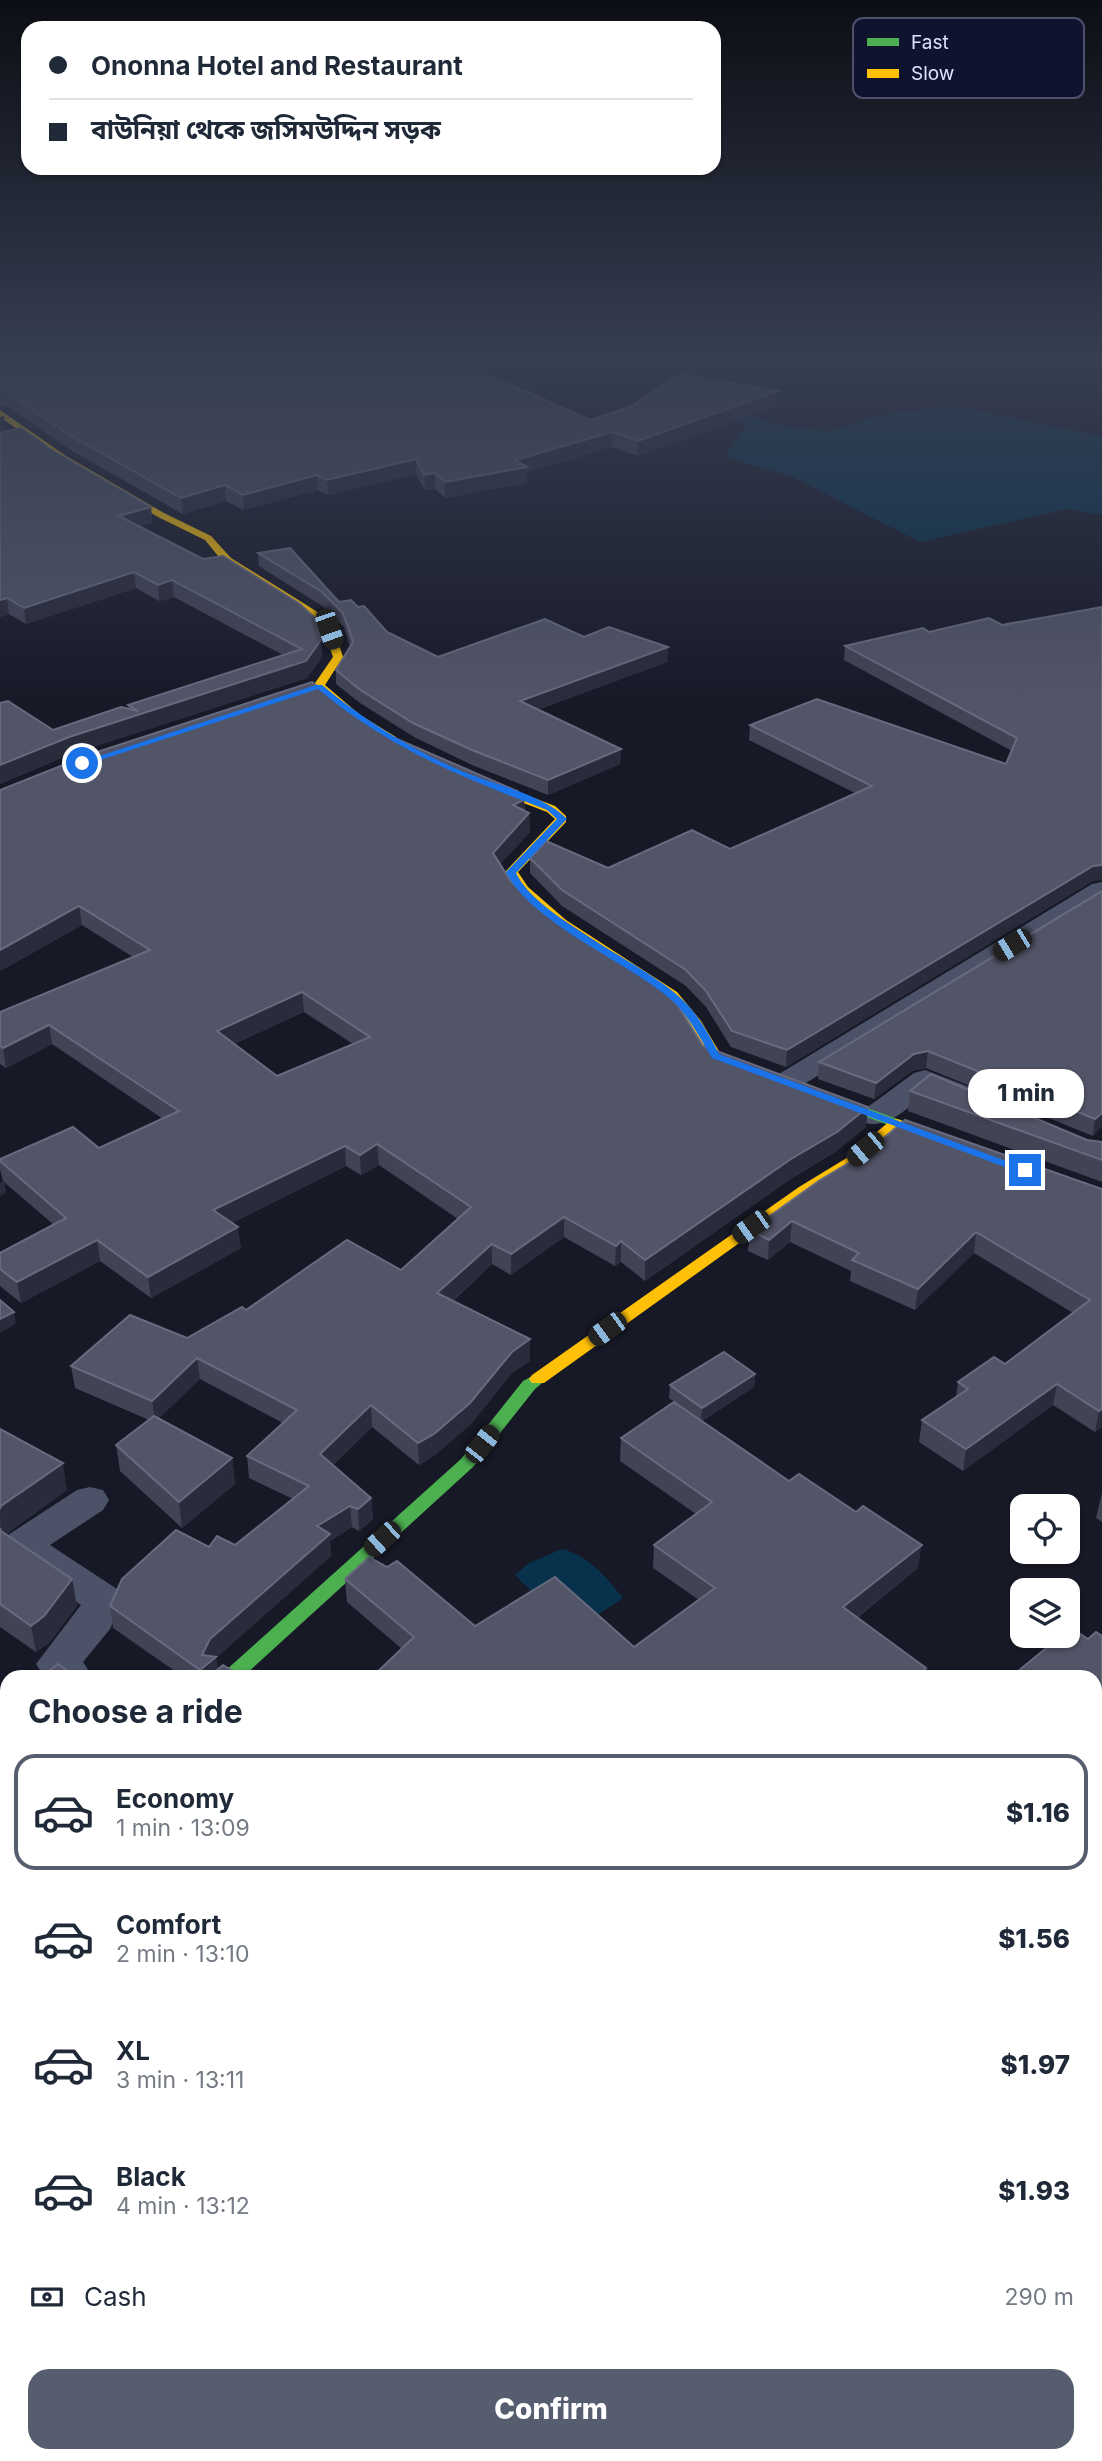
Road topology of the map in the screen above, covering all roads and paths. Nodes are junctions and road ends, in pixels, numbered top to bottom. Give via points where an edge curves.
1 (89, 474) edge
2 (407, 748) edge
3 (456, 772) edge
4 (1102, 890) edge
5 (786, 1083) junction
6 (998, 1110) edge
7 (886, 1120) junction
8 (960, 1147) edge
9 (90, 1500) dead end
10 (64, 1670) edge
11 (239, 1670) edge

1 - 2 street via 208,538 227,560 312,613 329,629 338,656 313,688
3 - 5 street via 551,808 562,819 511,872 519,888 672,995 700,1027 715,1056
4 - 5 street
5 - 7 street
6 - 7 street via 925,1079
7 - 8 street
7 - 11 street via 850,1162 645,1300 529,1385 467,1463
9 - 10 street via 22,1545 103,1598 96,1618 57,1664

